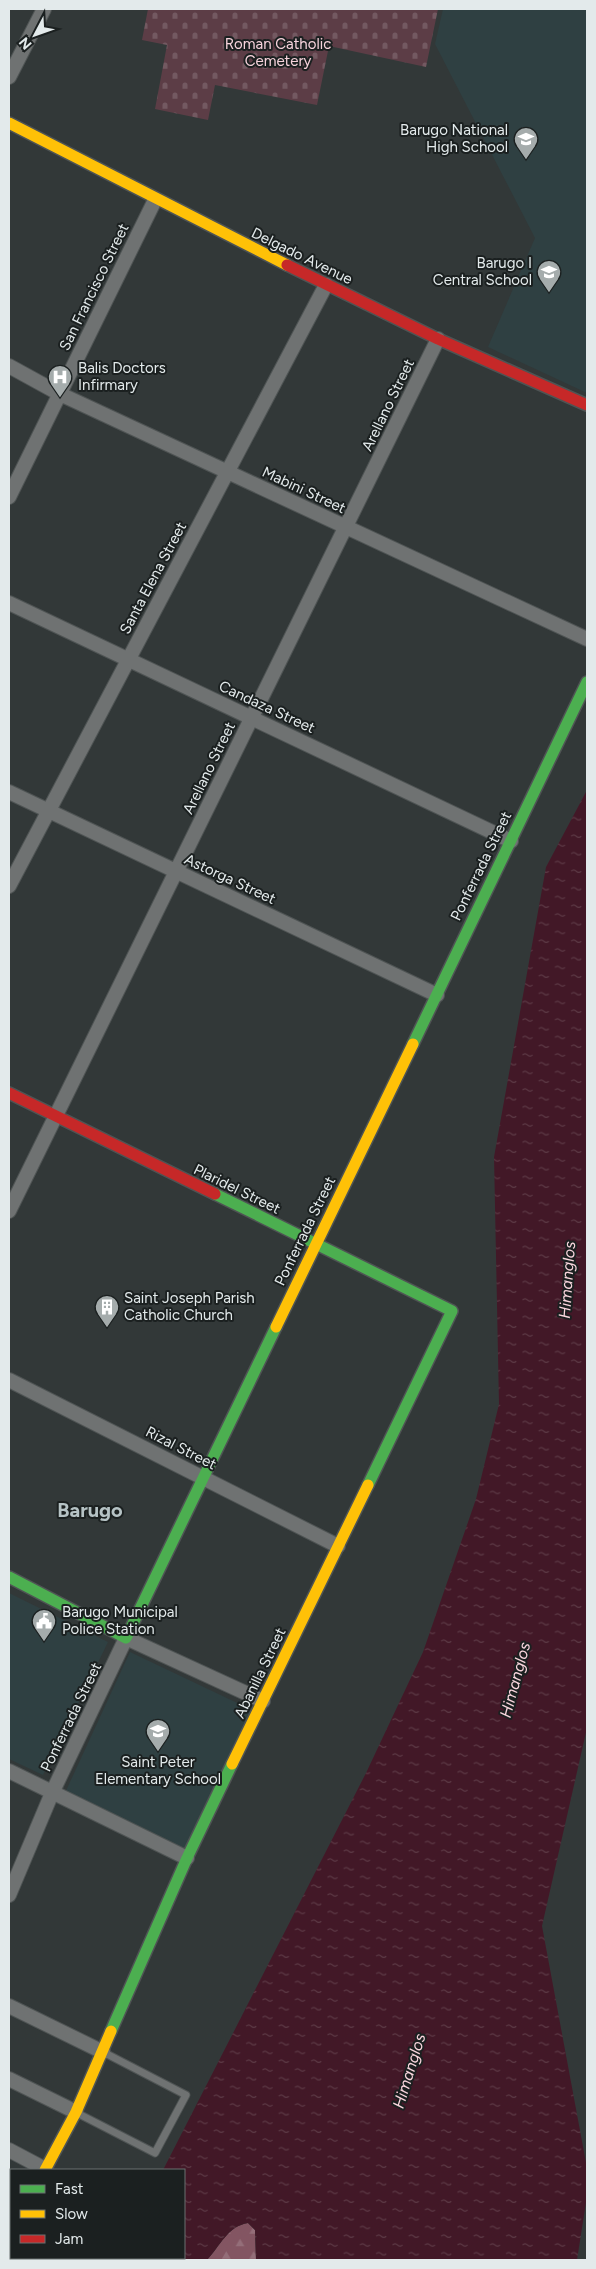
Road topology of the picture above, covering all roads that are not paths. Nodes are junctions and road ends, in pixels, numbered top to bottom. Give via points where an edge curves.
1 (44, 9) edge
2 (9, 77) edge
3 (9, 123) edge
4 (155, 200) junction
5 (326, 285) junction
6 (438, 339) junction
7 (9, 366) edge
8 (60, 394) junction
9 (587, 405) edge
10 (228, 472) junction
11 (9, 496) edge
12 (346, 527) junction
13 (9, 603) edge
14 (587, 640) edge
15 (128, 659) junction
16 (587, 682) edge
17 (252, 718) junction
18 (9, 792) edge
19 (48, 811) junction
20 (511, 841) junction
21 (176, 872) junction
22 (9, 886) edge
23 (437, 995) junction
24 (9, 1093) edge
25 (56, 1116) junction
26 (9, 1211) edge
27 (316, 1244) junction
28 (452, 1311) joint
29 (9, 1380) edge
30 (204, 1477) junction
31 (338, 1546) junction
32 (9, 1577) edge
33 (126, 1638) junction
34 (263, 1701) junction
35 (9, 1771) edge
36 (52, 1793) junction
37 (187, 1858) junction
38 (9, 1895) edge
39 (9, 2006) edge
40 (103, 2052) junction
41 (9, 2079) edge
42 (76, 2112) junction
43 (9, 2150) edge
44 (43, 2169) edge
45 (46, 2169) edge

1 - 2 street
3 - 4 street, Delgado Avenue
4 - 5 street, Delgado Avenue
4 - 8 street, San Francisco Street
5 - 6 street, Delgado Avenue
5 - 10 street, Santa Elena Street
6 - 9 street, Delgado Avenue
6 - 12 street, Arellano Street
7 - 8 street, Mabini Street
8 - 10 street, Mabini Street
8 - 11 street, San Francisco Street
10 - 12 street, Mabini Street
10 - 15 street, Santa Elena Street
12 - 14 street, Mabini Street
12 - 17 street, Arellano Street
13 - 15 street, Candaza Street
15 - 17 street, Candaza Street
15 - 19 street, Santa Elena Street
16 - 20 street, Ponferrada Street
17 - 20 street, Candaza Street
17 - 21 street, Arellano Street
18 - 19 street, Astorga Street
19 - 21 street, Astorga Street
19 - 22 street, Santa Elena Street
20 - 23 street, Ponferrada Street
21 - 23 street, Astorga Street
21 - 25 street, Arellano Street
23 - 27 street, Ponferrada Street
24 - 25 street, Plaridel Street
25 - 26 street, Arellano Street
25 - 27 street, Plaridel Street
27 - 28 street, Plaridel Street
27 - 30 street, Ponferrada Street
28 - 31 street, Abanilla Street
29 - 30 street, Rizal Street
30 - 31 street, Rizal Street
30 - 33 street, Ponferrada Street
31 - 34 street, Abanilla Street
32 - 33 street
33 - 34 street
33 - 36 street, Ponferrada Street
34 - 37 street, Abanilla Street
35 - 36 street
36 - 37 street
36 - 38 street, Ponferrada Street
37 - 40 street, Abanilla Street
39 - 40 street
40 - 42 street, Abanilla Street
40 - 42 lane via 186,2095 155,2153
41 - 42 street
42 - 45 street, Abanilla Street
43 - 44 street

